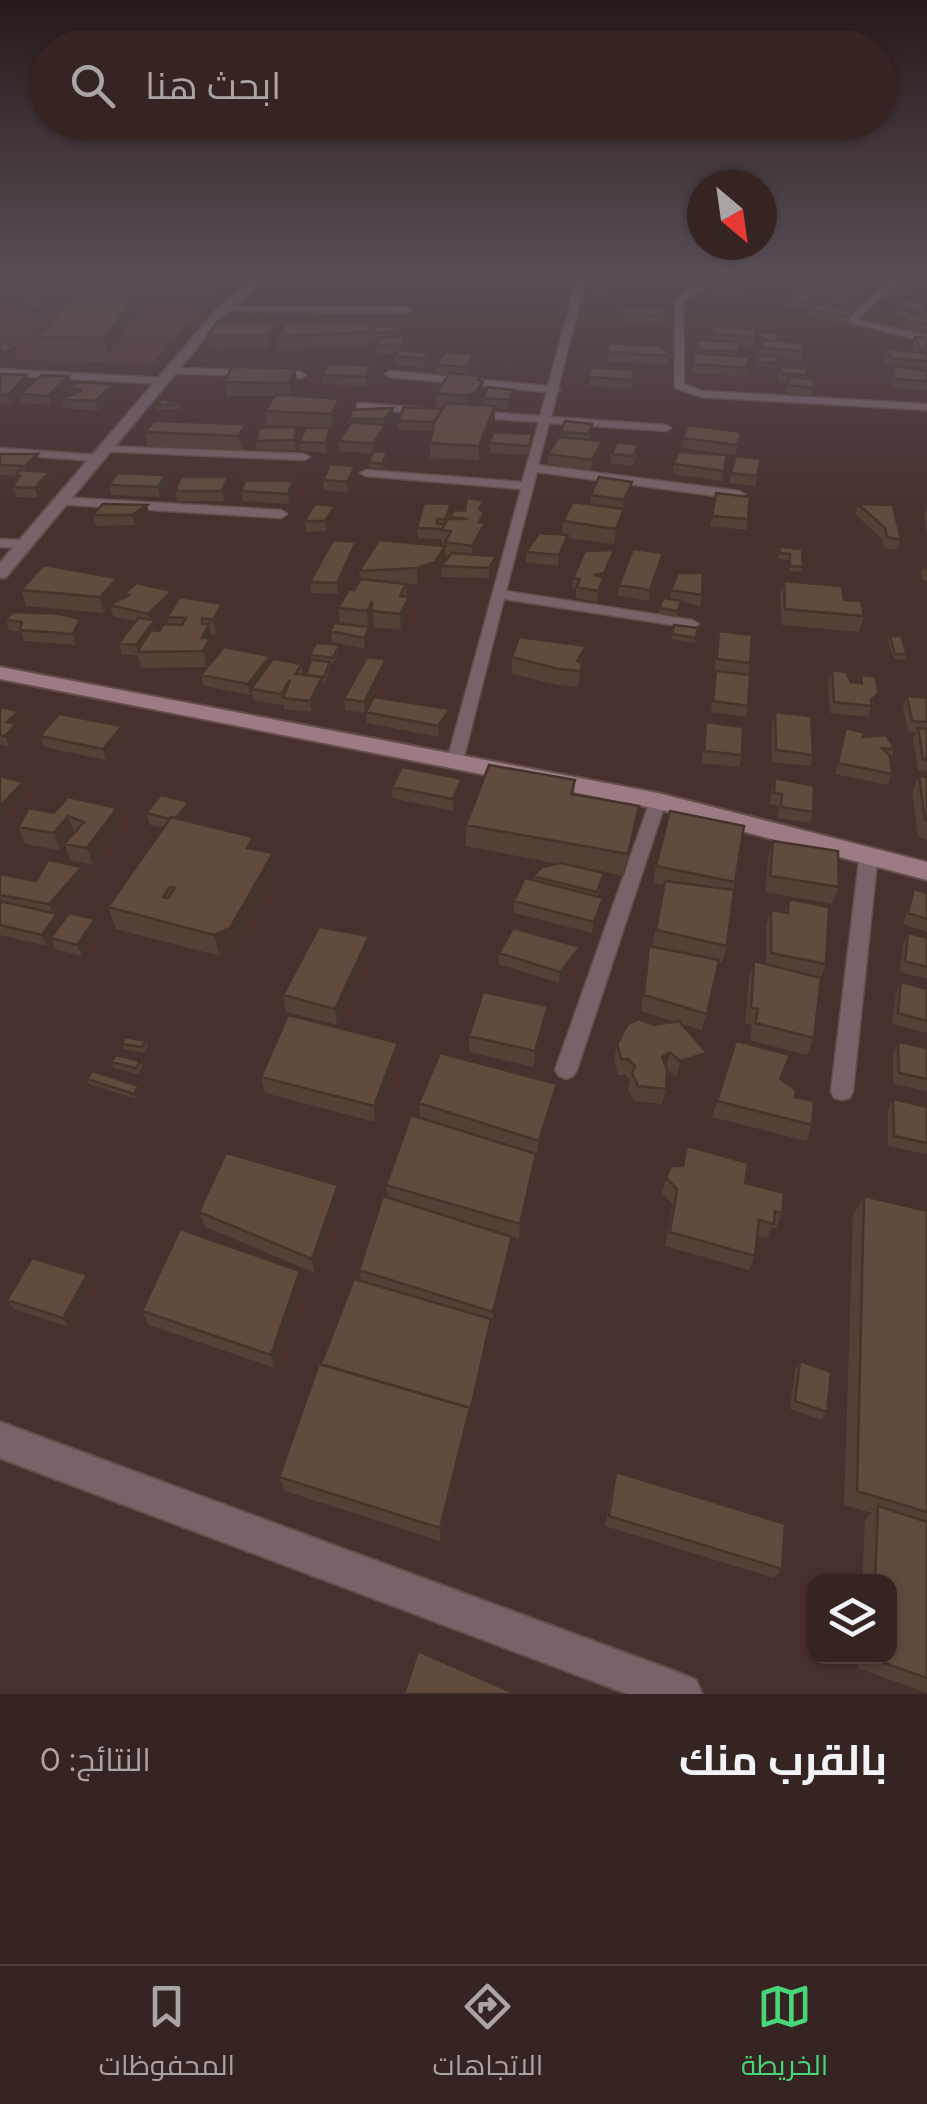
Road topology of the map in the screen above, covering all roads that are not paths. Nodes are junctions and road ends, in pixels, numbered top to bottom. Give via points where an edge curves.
1 (188, 352) edge
2 (564, 352) edge
3 (680, 352) edge
4 (0, 372) edge
5 (390, 374) dead end
6 (302, 375) dead end
7 (167, 376) junction
8 (443, 379) junction
9 (555, 390) junction
10 (360, 406) edge
11 (927, 408) edge
12 (425, 411) junction
13 (443, 412) edge
14 (460, 413) edge
15 (548, 420) junction
16 (666, 428) dead end
17 (0, 451) edge
18 (100, 454) junction
19 (304, 457) edge
20 (535, 468) junction
21 (366, 473) dead end
22 (529, 486) junction
23 (739, 495) edge
24 (59, 501) junction
25 (281, 514) dead end
26 (0, 543) edge
27 (22, 544) junction
28 (0, 572) edge
29 (498, 594) junction
30 (692, 624) edge
31 (0, 672) edge
32 (454, 761) junction
33 (658, 801) junction
34 (868, 853) junction
35 (927, 871) edge
36 (566, 1070) dead end
37 (842, 1092) dead end
38 (0, 1440) edge
39 (682, 1694) edge

1 - 7 street
2 - 9 street
3 - 11 street via 680,386 702,394
4 - 7 street
5 - 8 street
6 - 7 street
7 - 18 street
8 - 9 street
8 - 12 street
9 - 15 street
10 - 12 street
12 - 13 street
14 - 15 street
15 - 16 street
15 - 20 street
17 - 18 street
18 - 19 street
18 - 24 street
20 - 22 street
20 - 23 street
21 - 22 street
22 - 29 street
24 - 25 street
24 - 27 street
26 - 27 street
27 - 28 street
29 - 30 street
29 - 32 street
31 - 32 main road
32 - 33 main road
33 - 34 main road
33 - 36 street
34 - 35 main road
34 - 37 street
38 - 39 street

